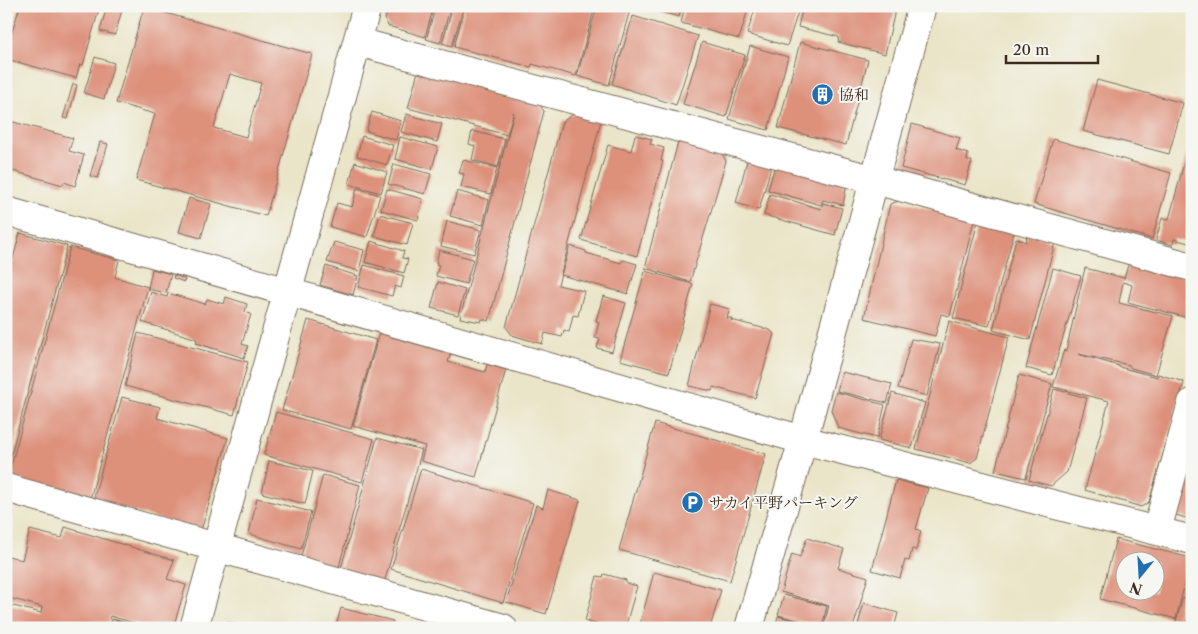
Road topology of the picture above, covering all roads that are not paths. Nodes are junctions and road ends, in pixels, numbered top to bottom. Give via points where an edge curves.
1 (368, 6) edge
2 (922, 6) edge
3 (358, 42) junction
4 (875, 180) junction
5 (6, 211) edge
6 (1192, 266) edge
7 (286, 292) junction
8 (1192, 403) edge
9 (803, 440) junction
10 (6, 488) edge
11 (1157, 530) junction
12 (1192, 540) edge
13 (216, 546) junction
14 (194, 628) edge
15 (502, 628) edge
16 (749, 628) edge

1 - 3 street
2 - 4 street
3 - 4 street
3 - 7 street
4 - 6 street
4 - 9 street
5 - 7 street
7 - 9 street
7 - 13 street
8 - 11 street
9 - 11 street
9 - 16 street
10 - 13 street
11 - 12 street
13 - 14 street
13 - 15 street

